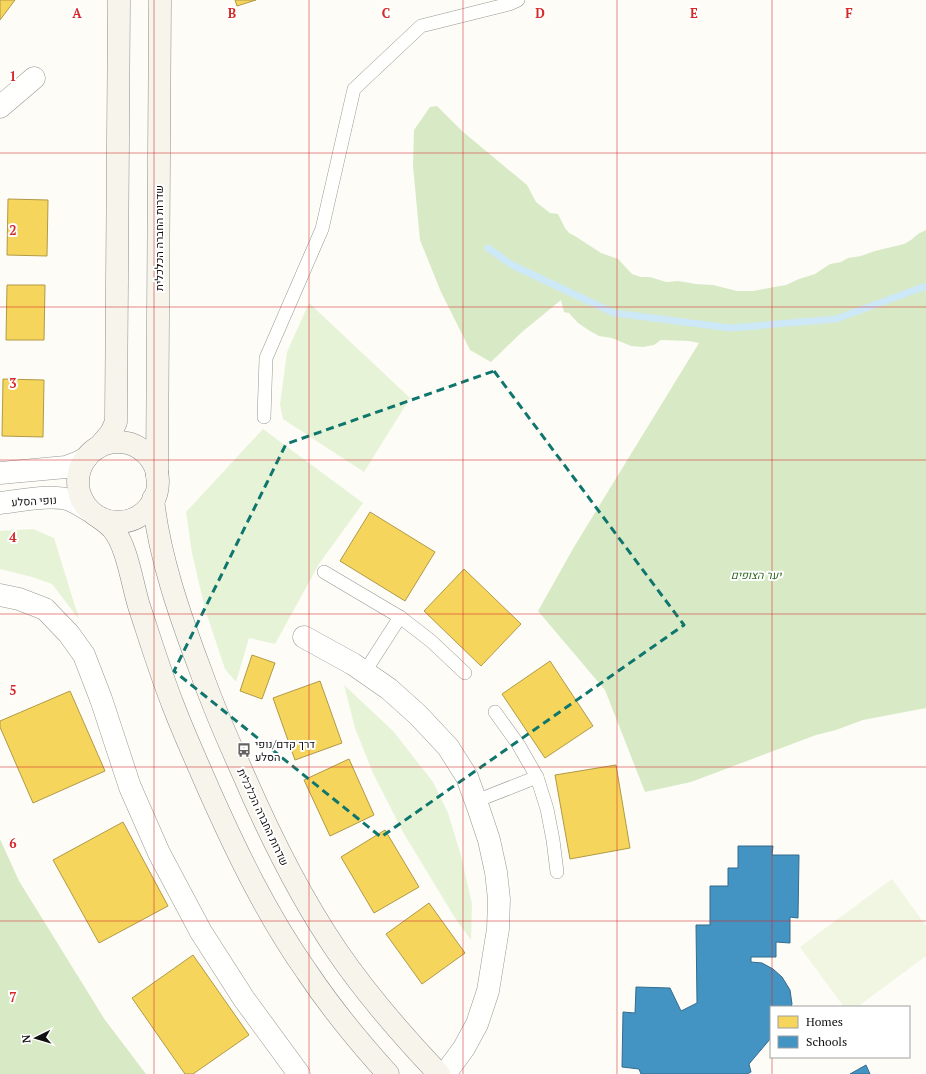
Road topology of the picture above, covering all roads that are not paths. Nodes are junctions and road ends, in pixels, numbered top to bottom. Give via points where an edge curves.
1 (119, 0) edge
2 (160, 0) edge
3 (518, 0) edge
4 (34, 78) dead end
5 (0, 106) edge
6 (264, 417) dead end
7 (93, 452) junction
8 (0, 473) edge
9 (157, 476) junction
10 (153, 499) junction
11 (0, 503) edge
12 (95, 514) junction
13 (324, 572) dead end
14 (0, 595) edge
15 (400, 617) junction
16 (304, 637) dead end
17 (364, 673) junction
18 (465, 673) dead end
19 (495, 712) dead end
20 (537, 777) junction
21 (476, 802) junction
22 (557, 872) dead end
23 (299, 1074) edge
24 (388, 1074) edge
25 (439, 1074) edge
26 (445, 1074) edge

1 - 7 main road via 116,422 111,433
2 - 9 main road, שדרות החברה הכלכלית
3 - 6 lane via 421,26 354,89 322,229 266,358
4 - 5 street
7 - 8 street via 66,467
7 - 9 main road via 106,443 131,444 148,456
7 - 12 main road via 82,465 78,486 82,499
9 - 10 main road via 157,489
10 - 12 main road via 149,507 139,515 122,522 110,521
10 - 25 main road, שדרות החברה הכלכלית via 162,549 189,640 228,739 272,838 337,951 393,1023
11 - 12 street, נופי הסלע via 58,498 70,500
12 - 24 main road via 112,529 121,543 173,705 232,841 252,880 306,972
13 - 15 lane
14 - 23 street via 19,599 44,610 69,634 84,655 130,787 159,853 201,932 244,999
15 - 17 lane
15 - 18 lane via 431,641
16 - 17 street via 353,664
17 - 21 street via 389,689 448,747 467,777
19 - 20 lane
20 - 21 lane
20 - 22 lane via 547,809
21 - 26 street via 489,840 496,872 499,899 498,929 488,991 477,1024

